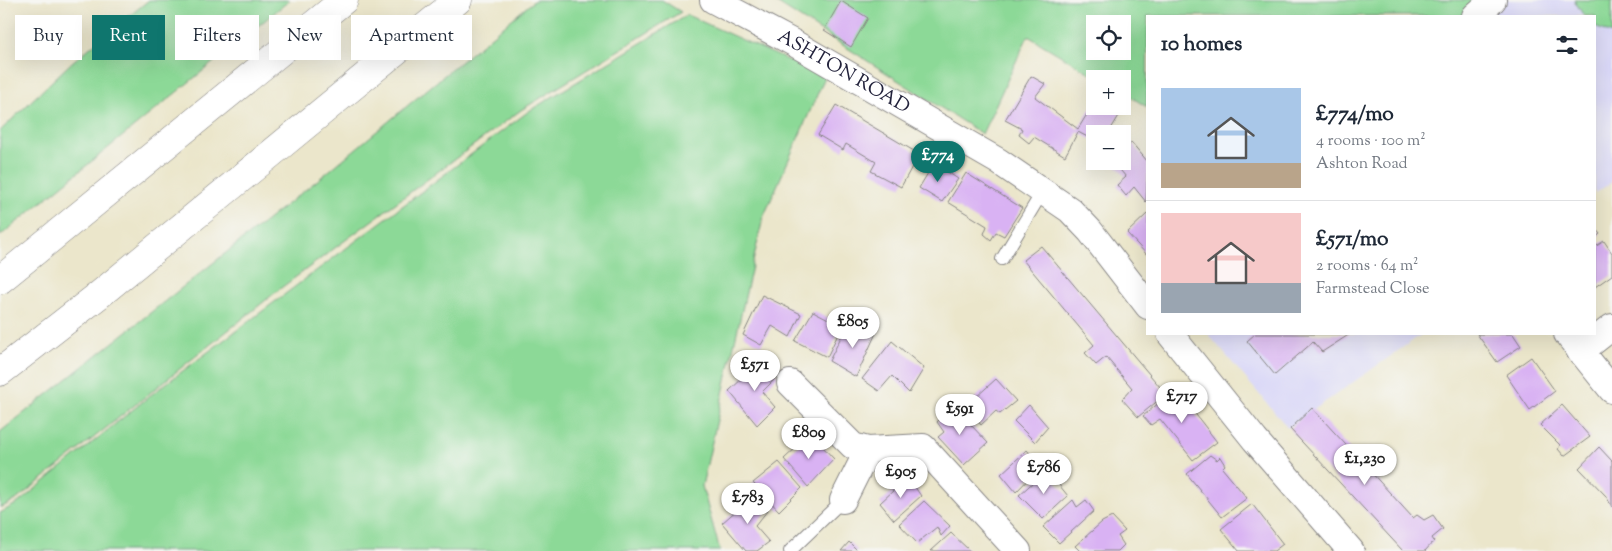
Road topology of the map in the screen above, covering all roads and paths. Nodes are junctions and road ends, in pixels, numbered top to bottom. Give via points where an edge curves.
1 (344, 0) edge
2 (458, 0) edge
3 (713, 0) edge
4 (1493, 0) edge
5 (1476, 15) edge
6 (1043, 191) junction
7 (1002, 259) dead end
8 (0, 280) edge
9 (1144, 296) edge
10 (1612, 327) edge
11 (1596, 334) edge
12 (1171, 335) edge
13 (1593, 335) edge
14 (1574, 343) edge
15 (0, 372) edge
16 (790, 383) dead end
17 (1612, 390) edge
18 (868, 450) junction
19 (843, 500) joint
20 (790, 551) edge
21 (1018, 551) edge
22 (1351, 551) edge

1 - 8 highway
2 - 15 highway via 99,295
3 - 6 street, ASHTON ROAD via 981,151
4 - 5 street
6 - 7 lane
6 - 9 street, ASHTON ROAD via 1070,210 1090,230
10 - 11 street
12 - 22 street via 1255,440
13 - 14 street
14 - 17 street
16 - 18 street via 853,446
18 - 19 street
18 - 21 street via 923,447
19 - 20 lane

